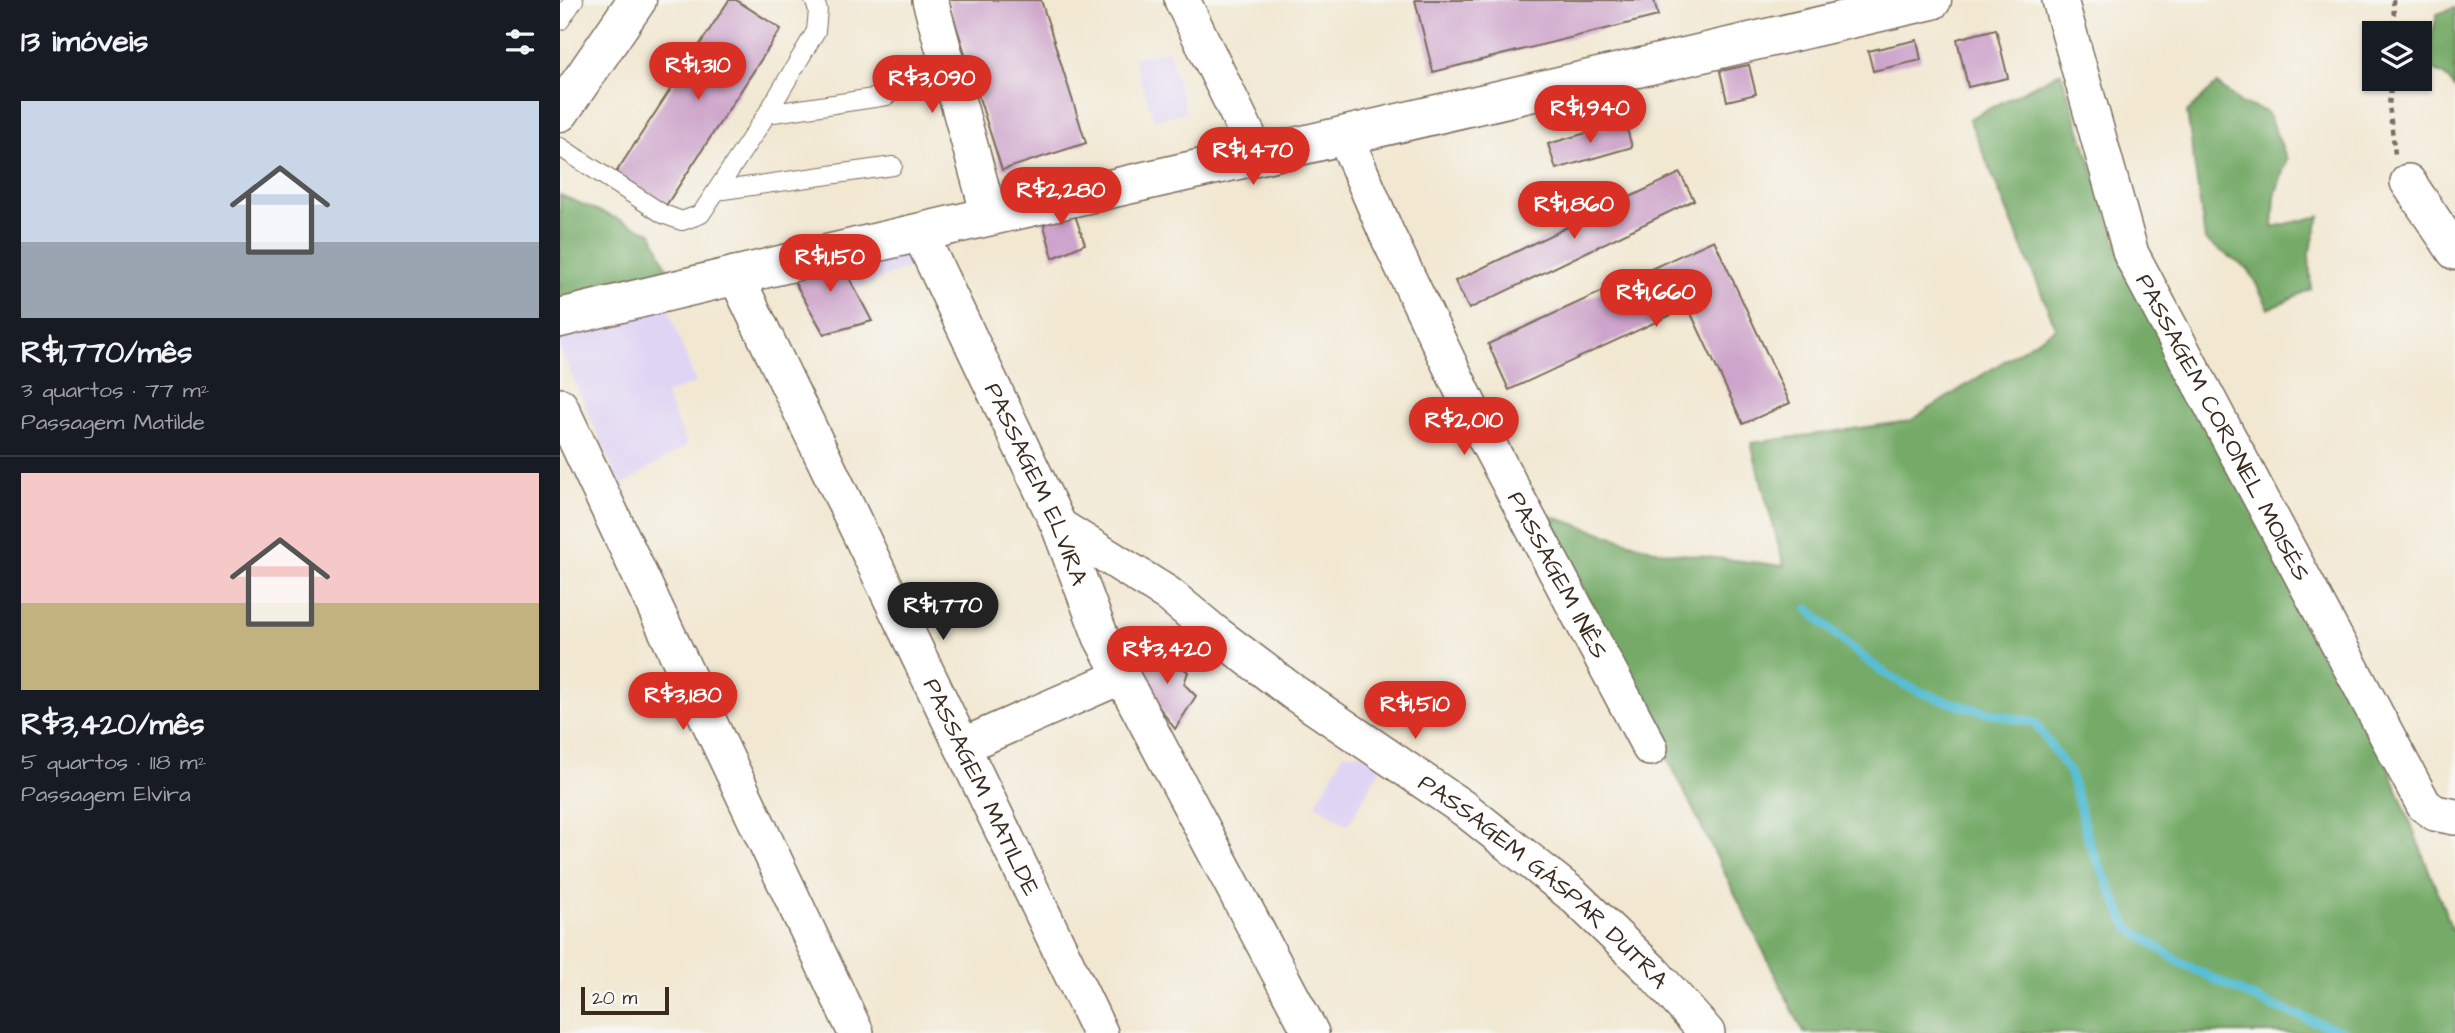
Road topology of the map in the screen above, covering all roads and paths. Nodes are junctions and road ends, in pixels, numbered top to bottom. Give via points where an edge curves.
1 (574, 0) edge
2 (637, 0) edge
3 (814, 0) edge
4 (930, 0) edge
5 (1182, 0) edge
6 (1932, 0) edge
7 (2060, 0) edge
8 (2393, 0) edge
9 (560, 21) edge
10 (2394, 21) edge
11 (2391, 91) edge
12 (887, 96) dead end
13 (560, 112) edge
14 (767, 114) junction
15 (1345, 136) junction
16 (560, 147) edge
17 (1258, 156) junction
18 (893, 166) dead end
19 (2408, 182) joint
20 (716, 191) junction
21 (989, 215) junction
22 (920, 233) junction
23 (2455, 252) edge
24 (735, 274) junction
25 (560, 318) edge
26 (560, 406) edge
27 (1059, 526) junction
28 (1122, 676) junction
29 (962, 746) junction
30 (1650, 748) dead end
31 (2455, 817) edge
32 (856, 1033) edge
33 (1100, 1033) edge
34 (1311, 1033) edge
35 (1707, 1033) edge

1 - 9 lane
2 - 13 main road
3 - 14 lane via 816,31
4 - 21 street
5 - 17 street
6 - 15 main road
7 - 31 street, PASSAGEM CORONEL MOISÉS via 2131,254 2424,805
8 - 10 path
11 - 19 path via 2393,151
12 - 14 lane
14 - 20 lane
15 - 17 main road
15 - 30 street, PASSAGEM INÊS via 1482,432
16 - 20 lane via 663,214 682,221 701,214
17 - 21 main road
18 - 20 lane
19 - 23 street
21 - 22 main road
22 - 24 main road
22 - 27 street, PASSAGEM ELVIRA
24 - 25 main road
24 - 29 street, PASSAGEM MATILDE
26 - 32 street
27 - 28 street, PASSAGEM ELVIRA via 1101,637
27 - 35 street, PASSAGEM GÁSPAR DUTRA via 1168,594 1293,692 1466,810 1573,895 1651,970
28 - 29 street
28 - 34 street, PASSAGEM ELVIRA
29 - 33 street, PASSAGEM MATILDE

